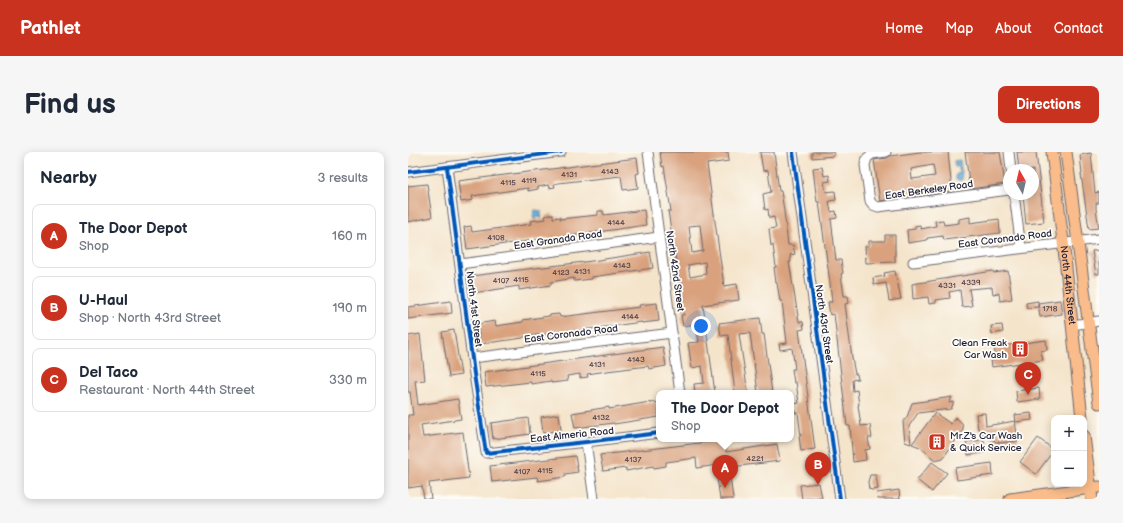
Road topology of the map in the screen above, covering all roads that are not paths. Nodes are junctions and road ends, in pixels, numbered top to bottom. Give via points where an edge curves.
1 (561, 152) edge
2 (648, 152) edge
3 (793, 152) edge
4 (886, 152) edge
5 (1009, 152) edge
6 (1052, 152) edge
7 (1066, 152) edge
8 (508, 156) edge
9 (1010, 164) edge
10 (447, 167) junction
11 (408, 172) edge
12 (1003, 191) edge
13 (1015, 200) edge
14 (659, 237) junction
15 (1099, 239) edge
16 (1078, 242) junction
17 (1064, 244) junction
18 (1021, 248) junction
19 (913, 262) dead end
20 (460, 264) junction
21 (1094, 322) edge
22 (1072, 325) junction
23 (672, 333) junction
24 (472, 358) junction
25 (680, 390) edge
26 (1099, 403) edge
27 (1082, 415) edge
28 (656, 433) edge
29 (586, 442) junction
30 (1087, 450) edge
31 (486, 453) joint
32 (1095, 487) edge
33 (594, 499) edge
34 (840, 499) edge
35 (1010, 499) edge
36 (1092, 499) edge

1 - 8 street
2 - 14 street, North 42nd Street
3 - 34 street, North 43rd Street
4 - 12 street, East Berkeley Road via 872,154 867,158 865,165 870,201 878,207
5 - 9 street
6 - 17 main road, North 44th Street
7 - 16 main road, North 44th Street
8 - 10 street
10 - 11 street
10 - 20 street, North 41st Street
13 - 18 street
14 - 20 street, East Granada Road
14 - 23 street, North 42nd Street
15 - 16 street, East Coronado Road
16 - 17 street, East Coronado Road
16 - 21 main road, North 44th Street
17 - 18 street, East Coronado Road
17 - 22 main road, North 44th Street
18 - 19 street, East Coronado Road
20 - 24 street, North 41st Street
21 - 22 street
21 - 26 main road, North 44th Street
22 - 27 main road, North 44th Street
23 - 24 street, East Coronado Road
23 - 25 street, North 42nd Street
24 - 31 street, North 41st Street
28 - 29 street, East Almeria Road
29 - 31 street, East Almeria Road
29 - 33 street
30 - 32 main road
32 - 35 main road
32 - 36 main road

